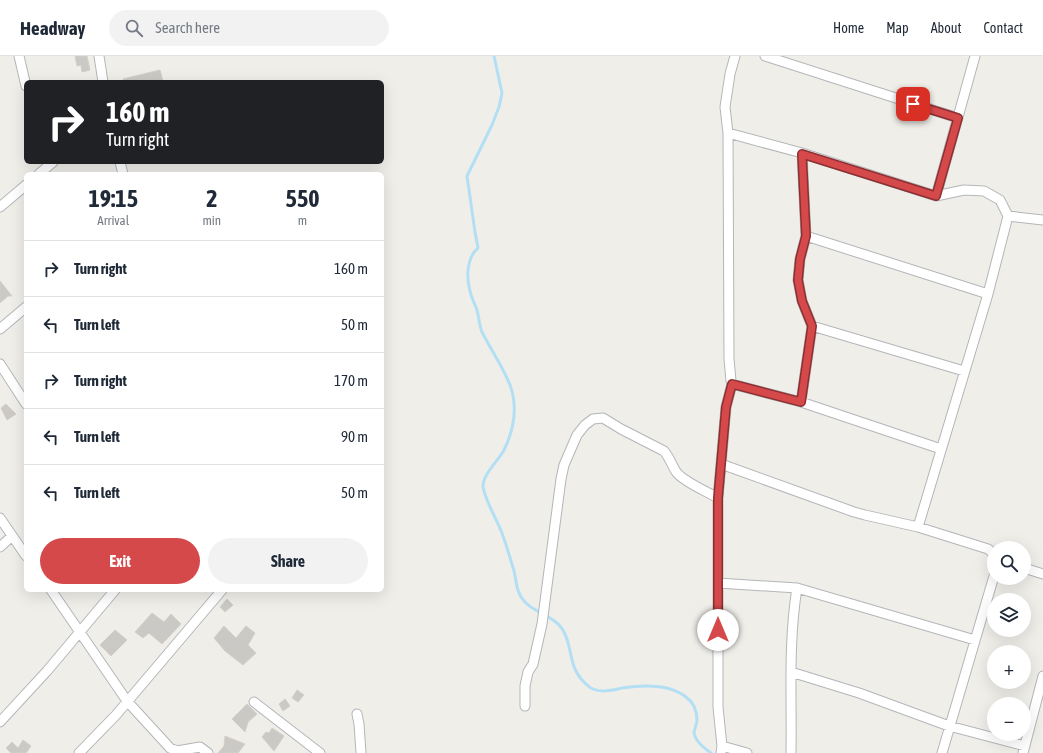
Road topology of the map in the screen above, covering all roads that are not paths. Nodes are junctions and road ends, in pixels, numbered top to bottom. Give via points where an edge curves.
1 (19, 56) edge
2 (99, 56) edge
3 (735, 56) edge
4 (765, 56) edge
5 (975, 56) edge
6 (25, 80) edge
7 (103, 80) edge
8 (958, 118) junction
9 (728, 133) junction
10 (802, 154) junction
11 (50, 166) edge
12 (42, 172) edge
13 (24, 187) edge
14 (936, 196) junction
15 (0, 207) edge
16 (1008, 216) junction
17 (1043, 220) edge
18 (806, 236) junction
19 (988, 294) junction
20 (24, 309) edge
21 (812, 326) junction
22 (0, 329) edge
23 (0, 364) edge
24 (964, 371) junction
25 (732, 384) junction
26 (24, 401) edge
27 (801, 402) junction
28 (941, 449) junction
29 (721, 464) junction
30 (718, 498) junction
31 (0, 518) edge
32 (918, 527) junction
33 (12, 536) junction
34 (0, 547) edge
35 (987, 549) edge
36 (24, 553) edge
37 (1031, 570) edge
38 (1043, 574) edge
39 (718, 583) junction
40 (991, 585) edge
41 (797, 588) junction
42 (52, 592) edge
43 (113, 592) edge
44 (220, 592) edge
45 (80, 632) junction
46 (975, 640) junction
47 (791, 672) junction
48 (1043, 676) edge
49 (127, 701) junction
50 (254, 702) dead end
51 (525, 706) dead end
52 (357, 714) dead end
53 (0, 722) edge
54 (949, 726) junction
55 (722, 749) edge
56 (1024, 749) edge
57 (172, 752) edge
58 (79, 753) edge
59 (208, 753) edge
60 (320, 753) edge
61 (361, 753) edge
62 (747, 753) edge
63 (791, 753) edge
64 (942, 753) edge

1 - 6 street
2 - 7 street
3 - 9 street via 725,107
4 - 8 street
5 - 8 street
8 - 14 street
9 - 10 street
9 - 25 street via 729,359
10 - 14 street
10 - 18 street
11 - 12 street
13 - 15 street
14 - 16 street via 964,190 984,190 1000,200
16 - 17 street
16 - 19 street
18 - 19 street
18 - 21 street via 798,280 802,301
19 - 24 street
20 - 22 street
21 - 24 street
21 - 27 street
23 - 26 street
24 - 28 street
25 - 27 street
25 - 29 street via 726,407
27 - 28 street
28 - 32 street
29 - 30 street
29 - 32 street via 860,514
30 - 39 street
30 - 51 street via 682,478 664,451 603,418 593,419 585,425 577,435 564,465 542,624 525,686
31 - 33 street
32 - 35 street
33 - 34 street
33 - 36 street
37 - 38 street
39 - 41 street
39 - 55 street via 718,707
40 - 46 street
41 - 46 street
41 - 47 street via 790,650
42 - 45 street
43 - 45 street
44 - 49 street
45 - 49 street
45 - 53 street
46 - 54 street
47 - 54 street via 859,693
47 - 63 street
48 - 56 street
49 - 57 street
49 - 58 street
50 - 60 street
52 - 61 street
54 - 56 street
54 - 64 street
55 - 62 street
57 - 59 street via 200,747

